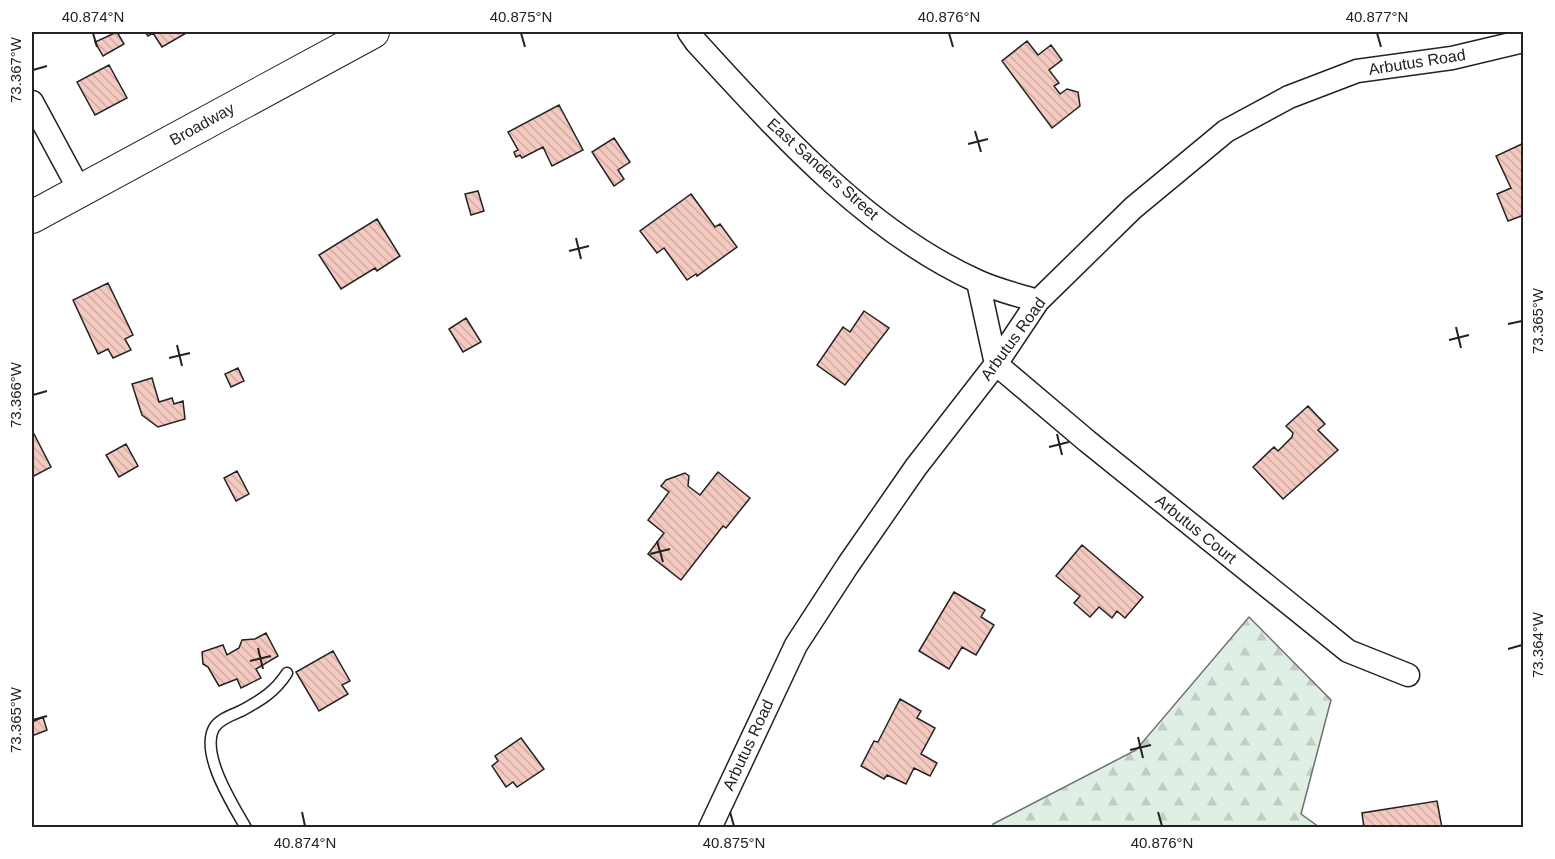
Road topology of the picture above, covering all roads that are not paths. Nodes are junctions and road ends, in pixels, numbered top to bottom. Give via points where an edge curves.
1 (373, 32) edge
2 (689, 32) edge
3 (1524, 41) edge
4 (32, 102) edge
5 (80, 191) junction
6 (32, 217) edge
7 (978, 282) junction
8 (1038, 301) junction
9 (996, 364) junction
10 (287, 673) dead end
11 (1408, 675) dead end
12 (246, 828) edge
13 (710, 828) edge

1 - 5 main road, Broadway
2 - 7 street, East Sanders Street via 775,128 852,199 918,248
3 - 8 street, Arbutus Road via 1452,58 1357,71 1289,97 1226,131 1183,165 1132,208
4 - 5 street
5 - 6 main road, Broadway
7 - 8 street, East Sanders Street
7 - 9 street
8 - 9 street, Arbutus Road
9 - 11 street, Arbutus Court via 1348,651
9 - 13 street, Arbutus Road via 916,467 796,645
10 - 12 lane via 278,688 215,727 211,738 219,778

